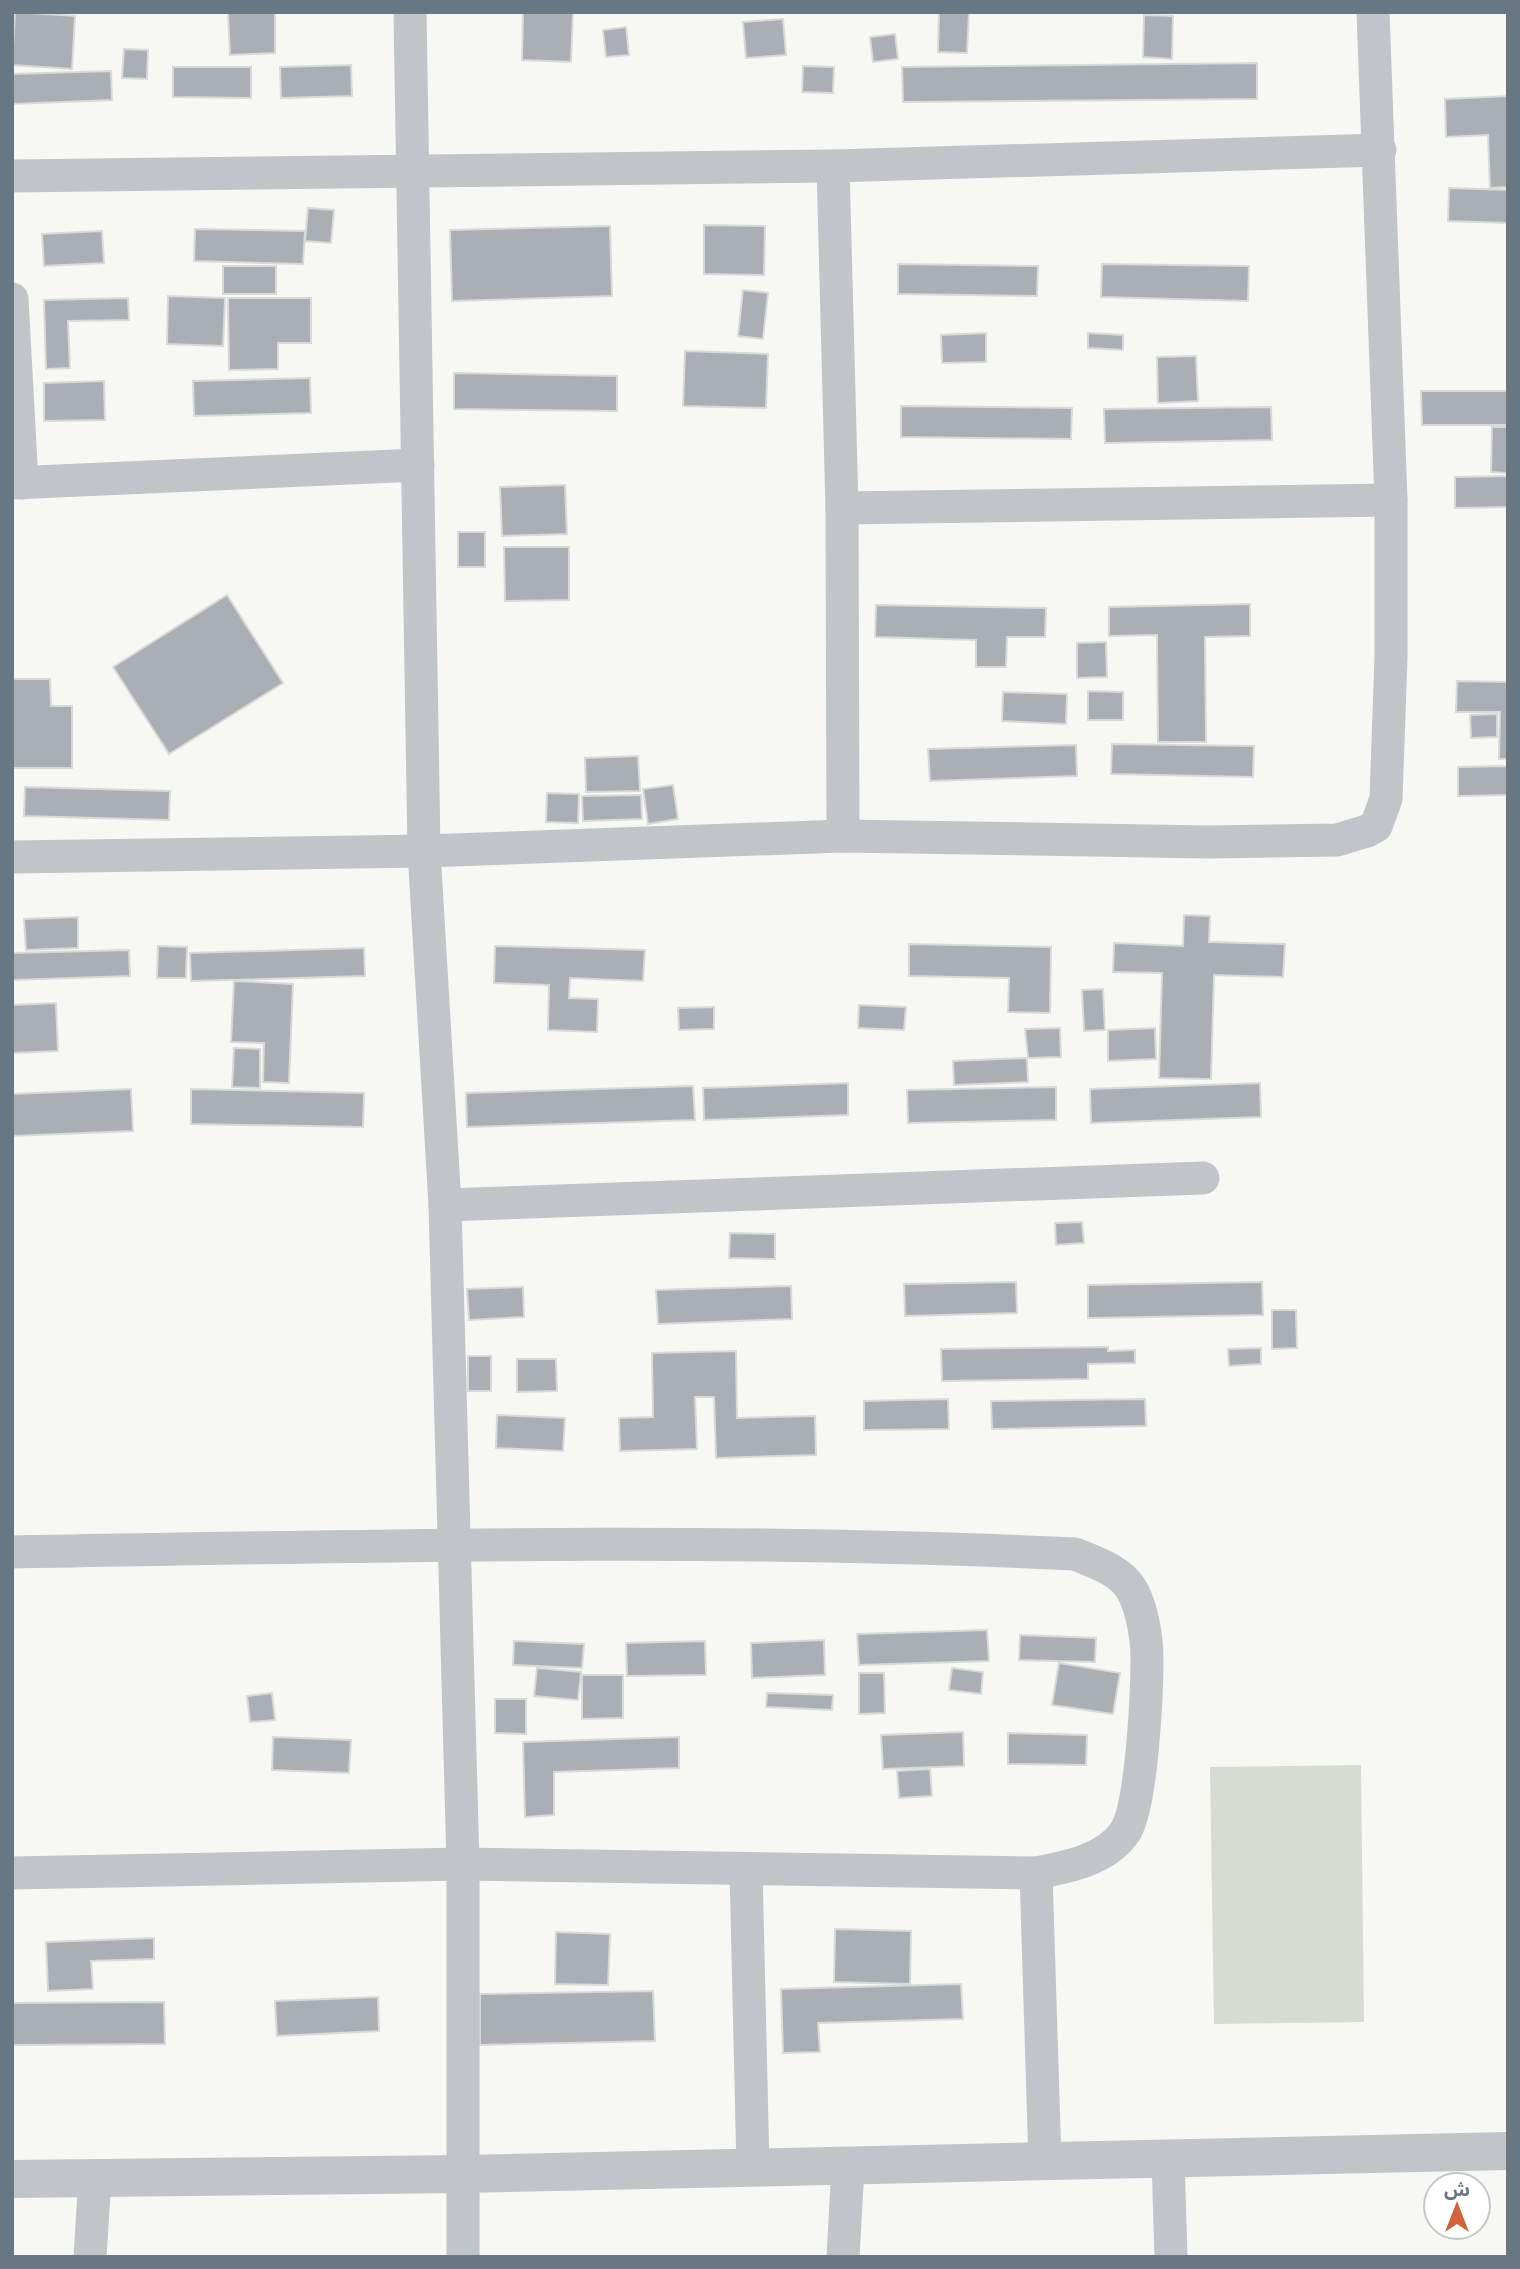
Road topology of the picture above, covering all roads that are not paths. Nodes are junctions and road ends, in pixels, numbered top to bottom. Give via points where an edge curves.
1 (410, 12) edge
2 (1373, 12) edge
3 (1380, 150) junction
4 (833, 166) junction
5 (412, 172) junction
6 (12, 176) edge
7 (12, 299) edge
8 (418, 466) junction
9 (17, 483) edge
10 (1391, 500) junction
11 (842, 508) junction
12 (843, 836) junction
13 (424, 851) junction
14 (12, 857) edge
15 (1203, 1178) dead end
16 (445, 1205) junction
17 (453, 1544) junction
18 (12, 1552) edge
19 (463, 1864) junction
20 (746, 1869) junction
21 (12, 1873) edge
22 (1036, 1873) junction
23 (1508, 2151) edge
24 (1168, 2159) junction
25 (1045, 2162) junction
26 (848, 2166) junction
27 (753, 2168) junction
28 (463, 2174) junction
29 (95, 2177) junction
30 (12, 2179) edge
31 (90, 2257) edge
32 (463, 2257) edge
33 (843, 2257) edge
34 (1171, 2257) edge

1 - 5 street
2 - 3 street
3 - 4 street
3 - 10 street
4 - 5 street
4 - 11 street
5 - 6 street
5 - 8 street
7 - 9 street
8 - 9 street
8 - 13 street
10 - 11 street
10 - 12 street via 1386,799 1376,826 1337,840
11 - 12 street
12 - 13 street
13 - 14 street
13 - 16 street
15 - 16 street
16 - 17 street
17 - 18 street
17 - 19 street
17 - 22 street via 896,1546 1075,1554 1102,1566 1127,1583 1139,1610 1147,1656 1138,1799 1125,1832 1102,1854
19 - 20 street
19 - 21 street
19 - 28 street
20 - 22 street
20 - 27 street
22 - 25 street
23 - 24 street
24 - 25 street
24 - 34 street
25 - 26 street
26 - 27 street
26 - 33 street
27 - 28 street
28 - 29 street
28 - 32 street
29 - 30 street
29 - 31 street

